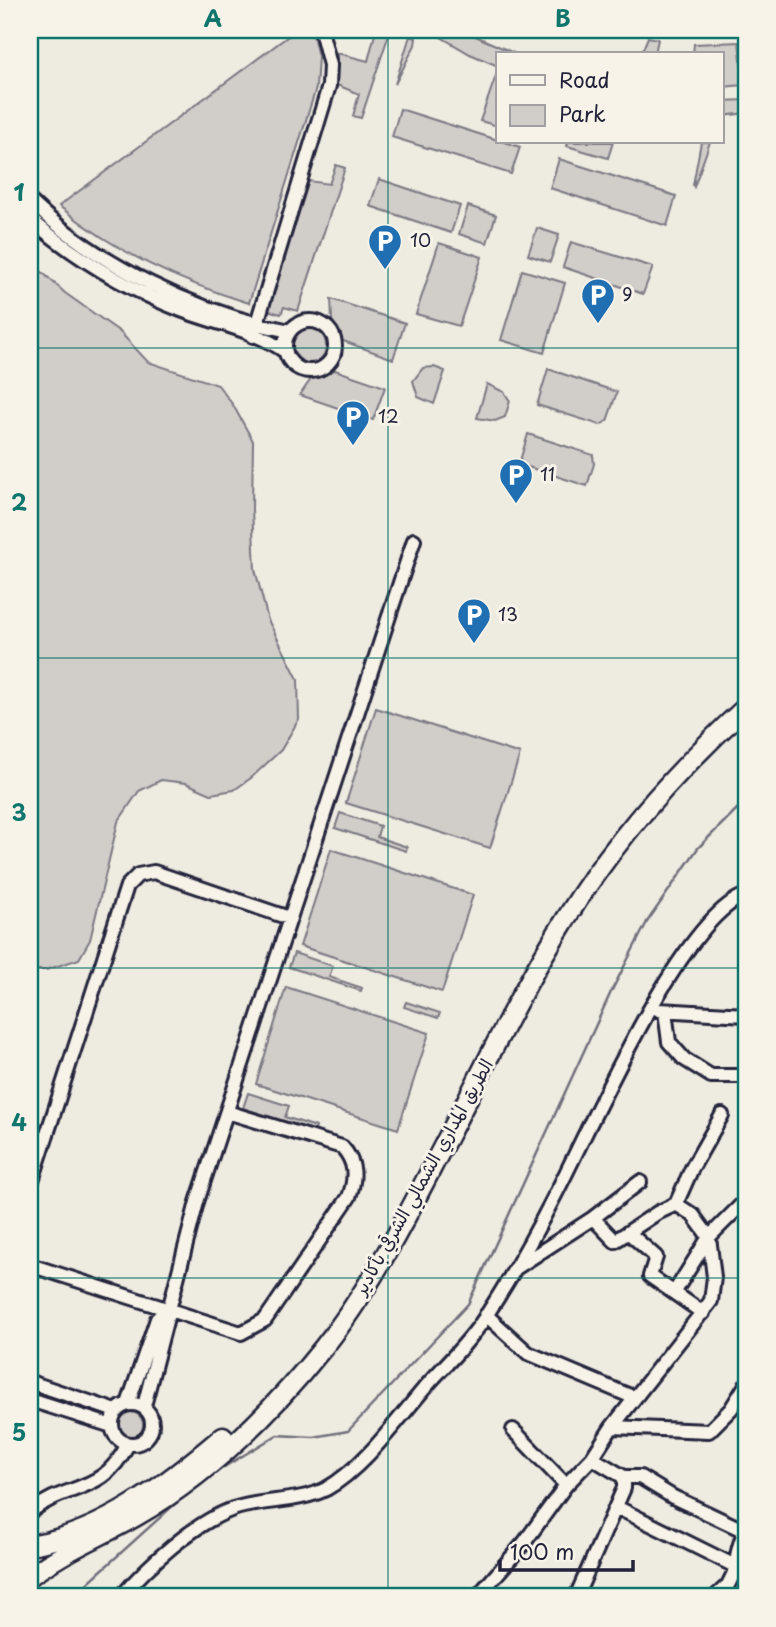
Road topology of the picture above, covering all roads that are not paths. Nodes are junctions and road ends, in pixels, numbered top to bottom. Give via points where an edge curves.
1 (321, 30) edge
2 (30, 201) edge
3 (30, 219) edge
4 (258, 322) junction
5 (290, 331) junction
6 (253, 336) junction
7 (286, 352) junction
8 (414, 540) dead end
9 (746, 692) edge
10 (746, 707) edge
11 (746, 895) edge
12 (289, 918) junction
13 (651, 1009) junction
14 (665, 1011) junction
15 (746, 1014) edge
16 (746, 1076) edge
17 (226, 1112) junction
18 (722, 1115) dead end
19 (640, 1182) dead end
20 (30, 1187) edge
21 (746, 1200) edge
22 (676, 1204) junction
23 (593, 1218) junction
24 (629, 1233) junction
25 (709, 1237) junction
26 (30, 1265) edge
27 (513, 1270) junction
28 (674, 1293) junction
29 (167, 1309) junction
30 (703, 1313) junction
31 (486, 1315) junction
32 (30, 1382) edge
33 (746, 1385) edge
34 (635, 1398) junction
35 (30, 1401) edge
36 (128, 1404) junction
37 (144, 1406) junction
38 (116, 1411) junction
39 (112, 1426) junction
40 (612, 1427) junction
41 (513, 1430) dead end
42 (128, 1444) junction
43 (592, 1458) junction
44 (624, 1477) junction
45 (566, 1485) junction
46 (618, 1508) junction
47 (30, 1511) edge
48 (746, 1529) edge
49 (30, 1545) edge
50 (742, 1572) edge
51 (30, 1576) edge
52 (121, 1597) edge
53 (477, 1597) edge
54 (576, 1597) edge
55 (715, 1597) edge

1 - 4 street via 330,65 329,86
2 - 4 street via 93,252 141,279
3 - 6 street via 67,250 117,281
4 - 5 street
4 - 6 street
5 - 7 street
5 - 7 street via 307,321 322,324 334,338 334,354 320,369 306,371 293,365
6 - 7 street
8 - 12 street
9 - 49 highway, الطريق المداري الشمالي الشرقي بأكادير via 656,780 558,908 353,1286 290,1370 242,1420 164,1482 82,1530
10 - 51 highway, الطريق المداري الشمالي الشرقي بأكادير via 660,794 580,897 403,1222 355,1303 304,1371 200,1472 134,1517 61,1553
11 - 13 street via 708,922
12 - 17 street
12 - 20 street via 154,872 133,879
13 - 14 street
13 - 27 street
14 - 15 street
14 - 16 street via 669,1042 684,1059 711,1076
17 - 29 street
17 - 29 street via 342,1147 350,1155 354,1180 349,1197 265,1320 248,1332
18 - 22 street
19 - 23 street
21 - 25 street
22 - 24 street
22 - 25 street via 693,1215
23 - 24 street via 612,1241
23 - 27 street
24 - 28 street via 656,1257 650,1276
25 - 28 street
25 - 30 street via 714,1290
26 - 29 street
27 - 31 street
28 - 30 street
29 - 36 street via 157,1319
29 - 37 street
30 - 34 street
31 - 34 street via 528,1353
31 - 52 street via 348,1473 313,1493 231,1510 171,1548
32 - 38 street
33 - 40 street via 709,1431
34 - 40 street
35 - 39 street
36 - 37 street
36 - 38 street
37 - 42 street via 151,1430 142,1441
38 - 39 street
39 - 42 street via 117,1438
40 - 43 street
41 - 45 street
42 - 47 street via 116,1467 103,1478
43 - 44 street
43 - 45 street
44 - 46 street
44 - 48 street via 640,1477
45 - 53 street
46 - 50 street
46 - 54 street
48 - 50 street via 737,1554
50 - 55 street

